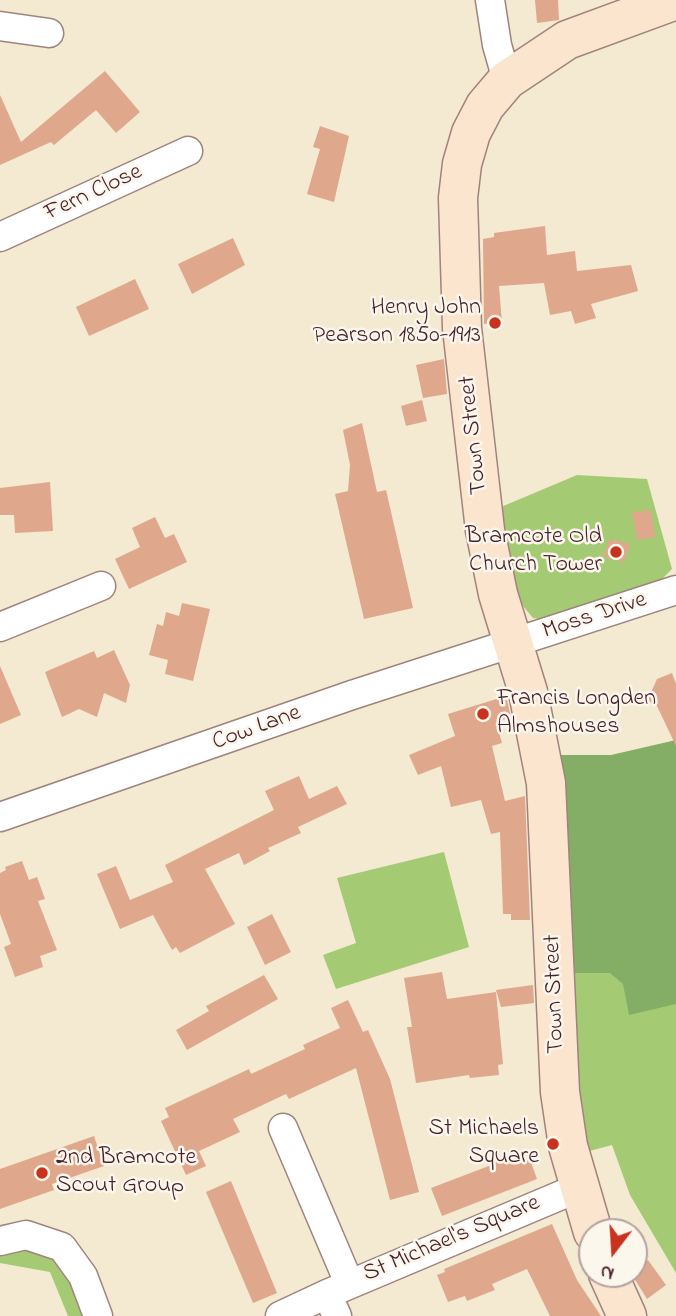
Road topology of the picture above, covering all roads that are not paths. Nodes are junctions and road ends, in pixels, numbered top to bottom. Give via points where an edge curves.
1 (490, 0) edge
2 (676, 0) edge
3 (0, 26) edge
4 (49, 33) dead end
5 (507, 80) junction
6 (188, 150) dead end
7 (0, 237) edge
8 (101, 586) dead end
9 (676, 590) edge
10 (0, 627) edge
11 (514, 642) junction
12 (0, 817) edge
13 (283, 1128) dead end
14 (578, 1188) junction
15 (588, 1218) edge
16 (0, 1241) edge
17 (614, 1288) edge
18 (338, 1298) edge
19 (98, 1316) edge
20 (280, 1316) edge
21 (627, 1316) edge

1 - 5 street
2 - 5 street, Town Street via 568,40
3 - 4 street
5 - 11 street, Town Street via 471,132 458,198 458,249 462,328 485,530
6 - 7 street, Fern Close
8 - 10 street
9 - 11 street, Moss Drive
11 - 12 street, Cow Lane
11 - 14 street, Town Street via 539,738 549,810 560,1092
13 - 18 street
14 - 15 street, Town Street
14 - 18 street, St Michael's Square
16 - 19 street via 26,1235 62,1247 83,1276
17 - 21 street
18 - 20 street, St Michael's Square

